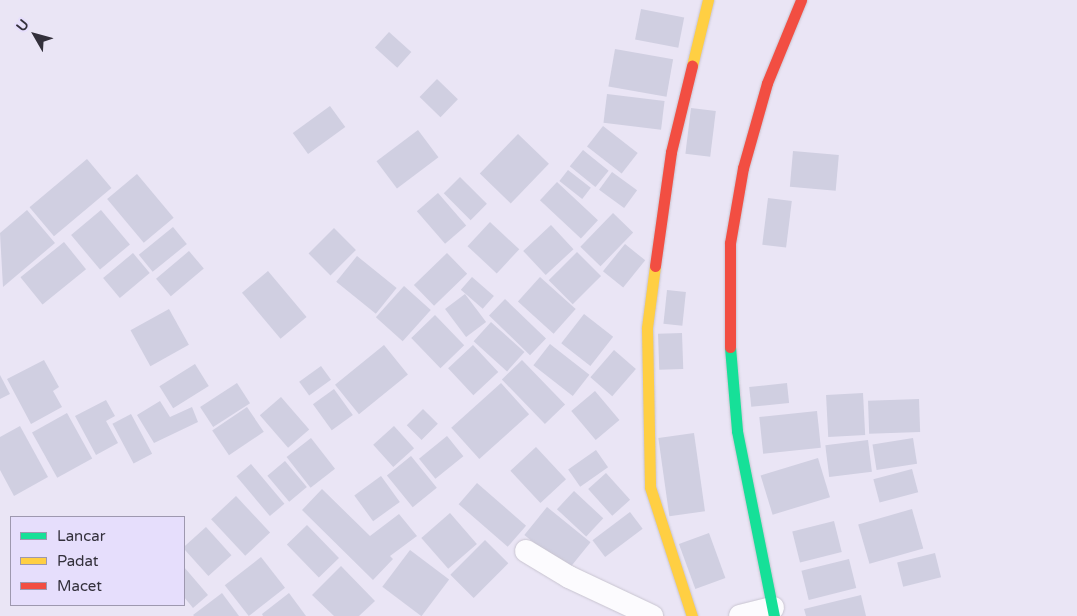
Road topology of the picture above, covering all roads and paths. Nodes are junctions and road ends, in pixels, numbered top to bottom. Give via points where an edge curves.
1 (708, 0) edge
2 (801, 0) edge
3 (526, 550) dead end
4 (774, 612) edge
5 (652, 616) edge
6 (692, 616) edge
7 (740, 616) edge

1 - 6 main road via 671,152 647,328 650,487
2 - 4 main road via 767,83 743,168 729,261 727,314 737,431
3 - 5 street via 569,577
4 - 7 street

